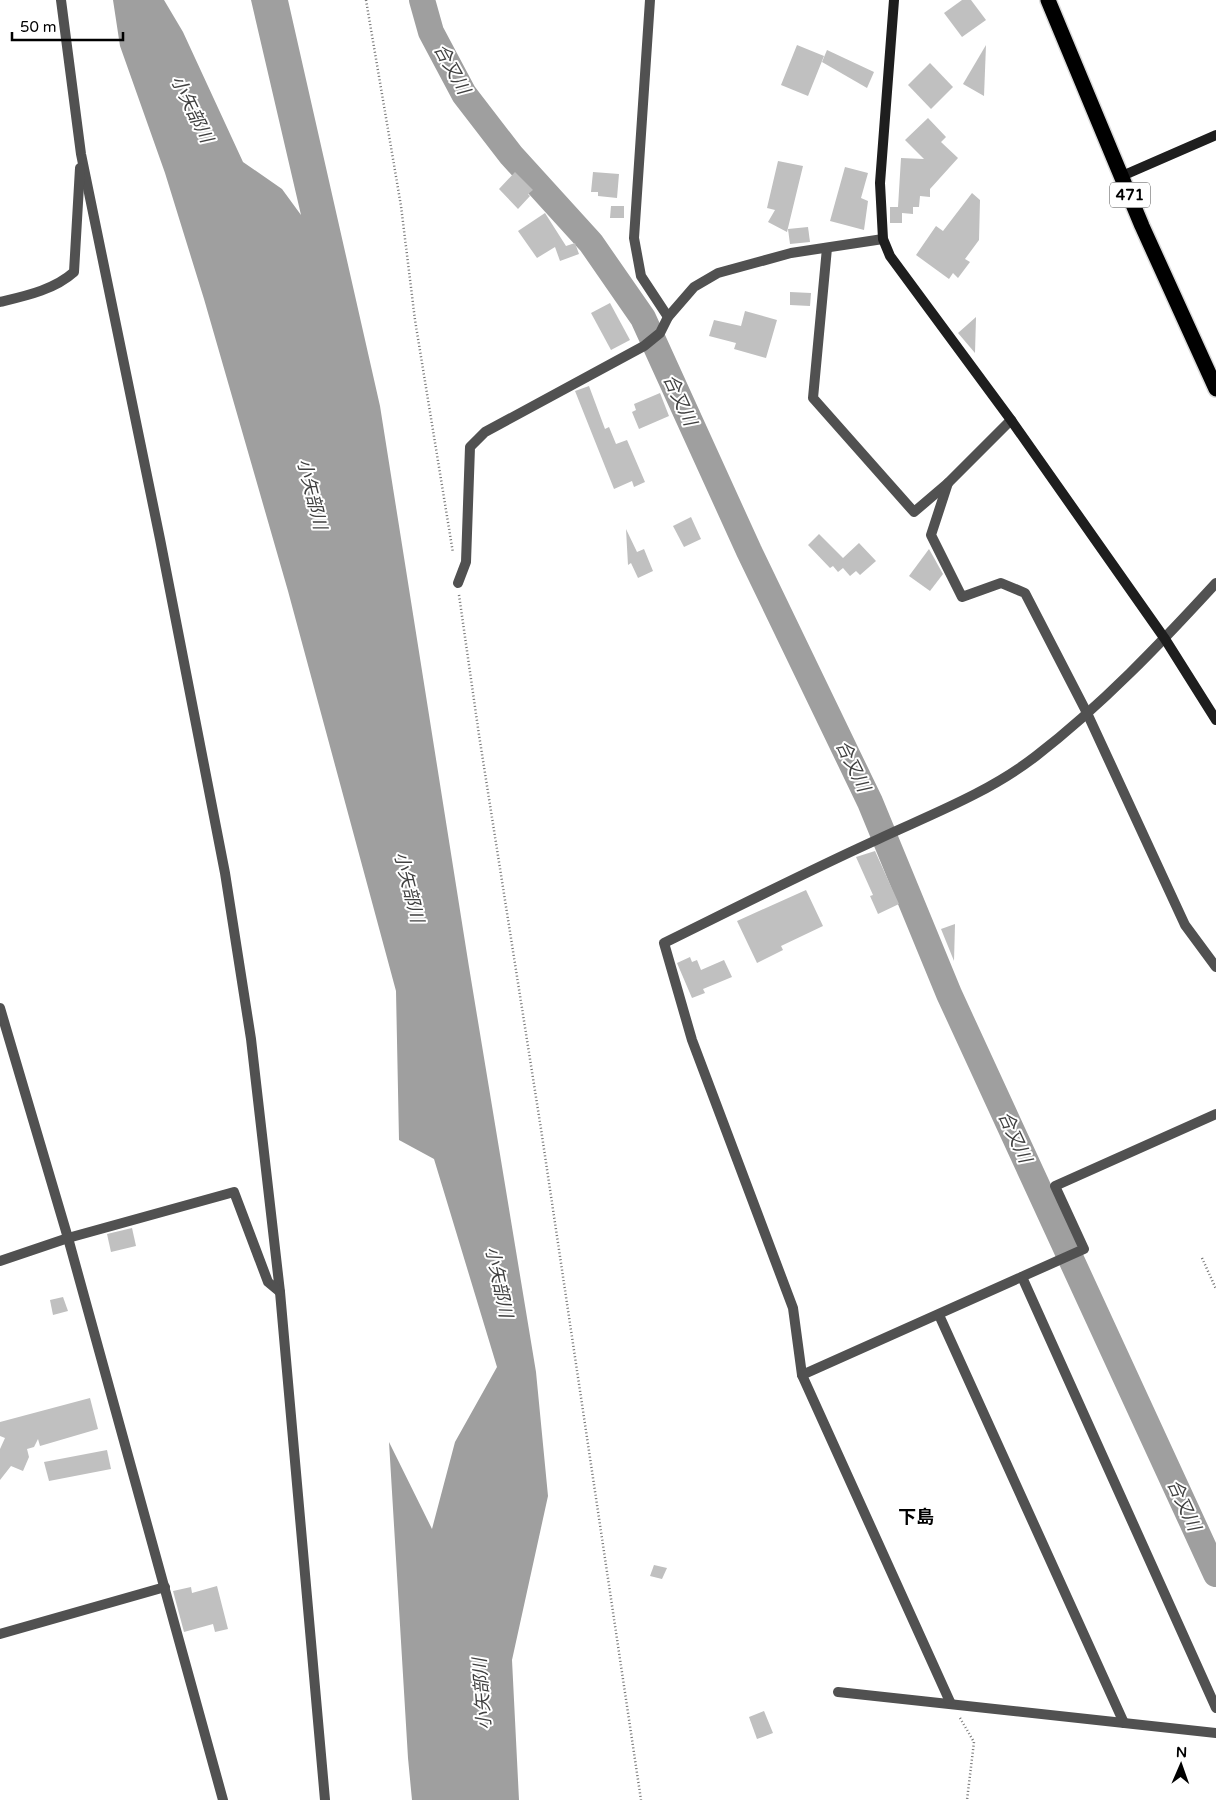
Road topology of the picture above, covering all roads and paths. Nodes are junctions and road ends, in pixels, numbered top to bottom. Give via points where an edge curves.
1 (61, 0) edge
2 (366, 0) edge
3 (650, 0) edge
4 (894, 0) edge
5 (1048, 0) edge
6 (1216, 135) edge
7 (81, 154) junction
8 (1122, 176) junction
9 (883, 239) junction
10 (827, 248) junction
11 (0, 302) edge
12 (668, 317) junction
13 (1216, 389) edge
14 (1011, 420) junction
15 (948, 484) junction
16 (453, 555) dead end
17 (458, 583) joint
18 (1216, 583) edge
19 (1164, 639) junction
20 (1087, 713) junction
21 (1216, 720) edge
22 (1216, 967) edge
23 (0, 1008) edge
24 (1216, 1114) edge
25 (68, 1238) junction
26 (1202, 1258) dead end
27 (0, 1261) edge
28 (1022, 1277) junction
29 (1216, 1289) edge
30 (280, 1292) junction
31 (940, 1315) junction
32 (802, 1375) junction
33 (166, 1587) junction
34 (0, 1634) edge
35 (838, 1692) dead end
36 (951, 1704) junction
37 (1216, 1708) edge
38 (1124, 1723) junction
39 (1216, 1733) edge
40 (223, 1800) edge
41 (325, 1800) edge
42 (641, 1800) edge
43 (967, 1800) edge

1 - 7 street
2 - 16 path via 400,197 415,320
3 - 12 street via 634,238 641,276
4 - 9 street via 880,183
5 - 8 highway, 471
6 - 8 street
7 - 11 street via 74,272 65,280 36,293
7 - 30 street via 224,873 252,1038
8 - 13 highway, 471
9 - 10 street
9 - 14 street via 890,256
10 - 12 street via 790,253 718,273 694,287
10 - 15 street via 813,398 914,512
12 - 17 street via 660,333 644,346 485,432 470,447 466,562
14 - 15 street
14 - 19 street
15 - 20 street via 931,535 962,597 1002,583 1025,593
17 - 42 path
18 - 19 street
19 - 20 street
19 - 21 street
20 - 22 street via 1185,926
20 - 32 street via 1035,757 969,797 664,943 692,1040 793,1308
23 - 25 street
24 - 28 street via 1055,1186 1084,1249
25 - 27 street
25 - 30 street via 234,1192 268,1282
25 - 33 street
26 - 29 path
28 - 31 street
28 - 37 street
30 - 41 street
31 - 32 street
31 - 38 street
32 - 36 street
33 - 34 street
33 - 40 street
35 - 36 street
36 - 38 street
36 - 43 path via 974,1742
38 - 39 street

